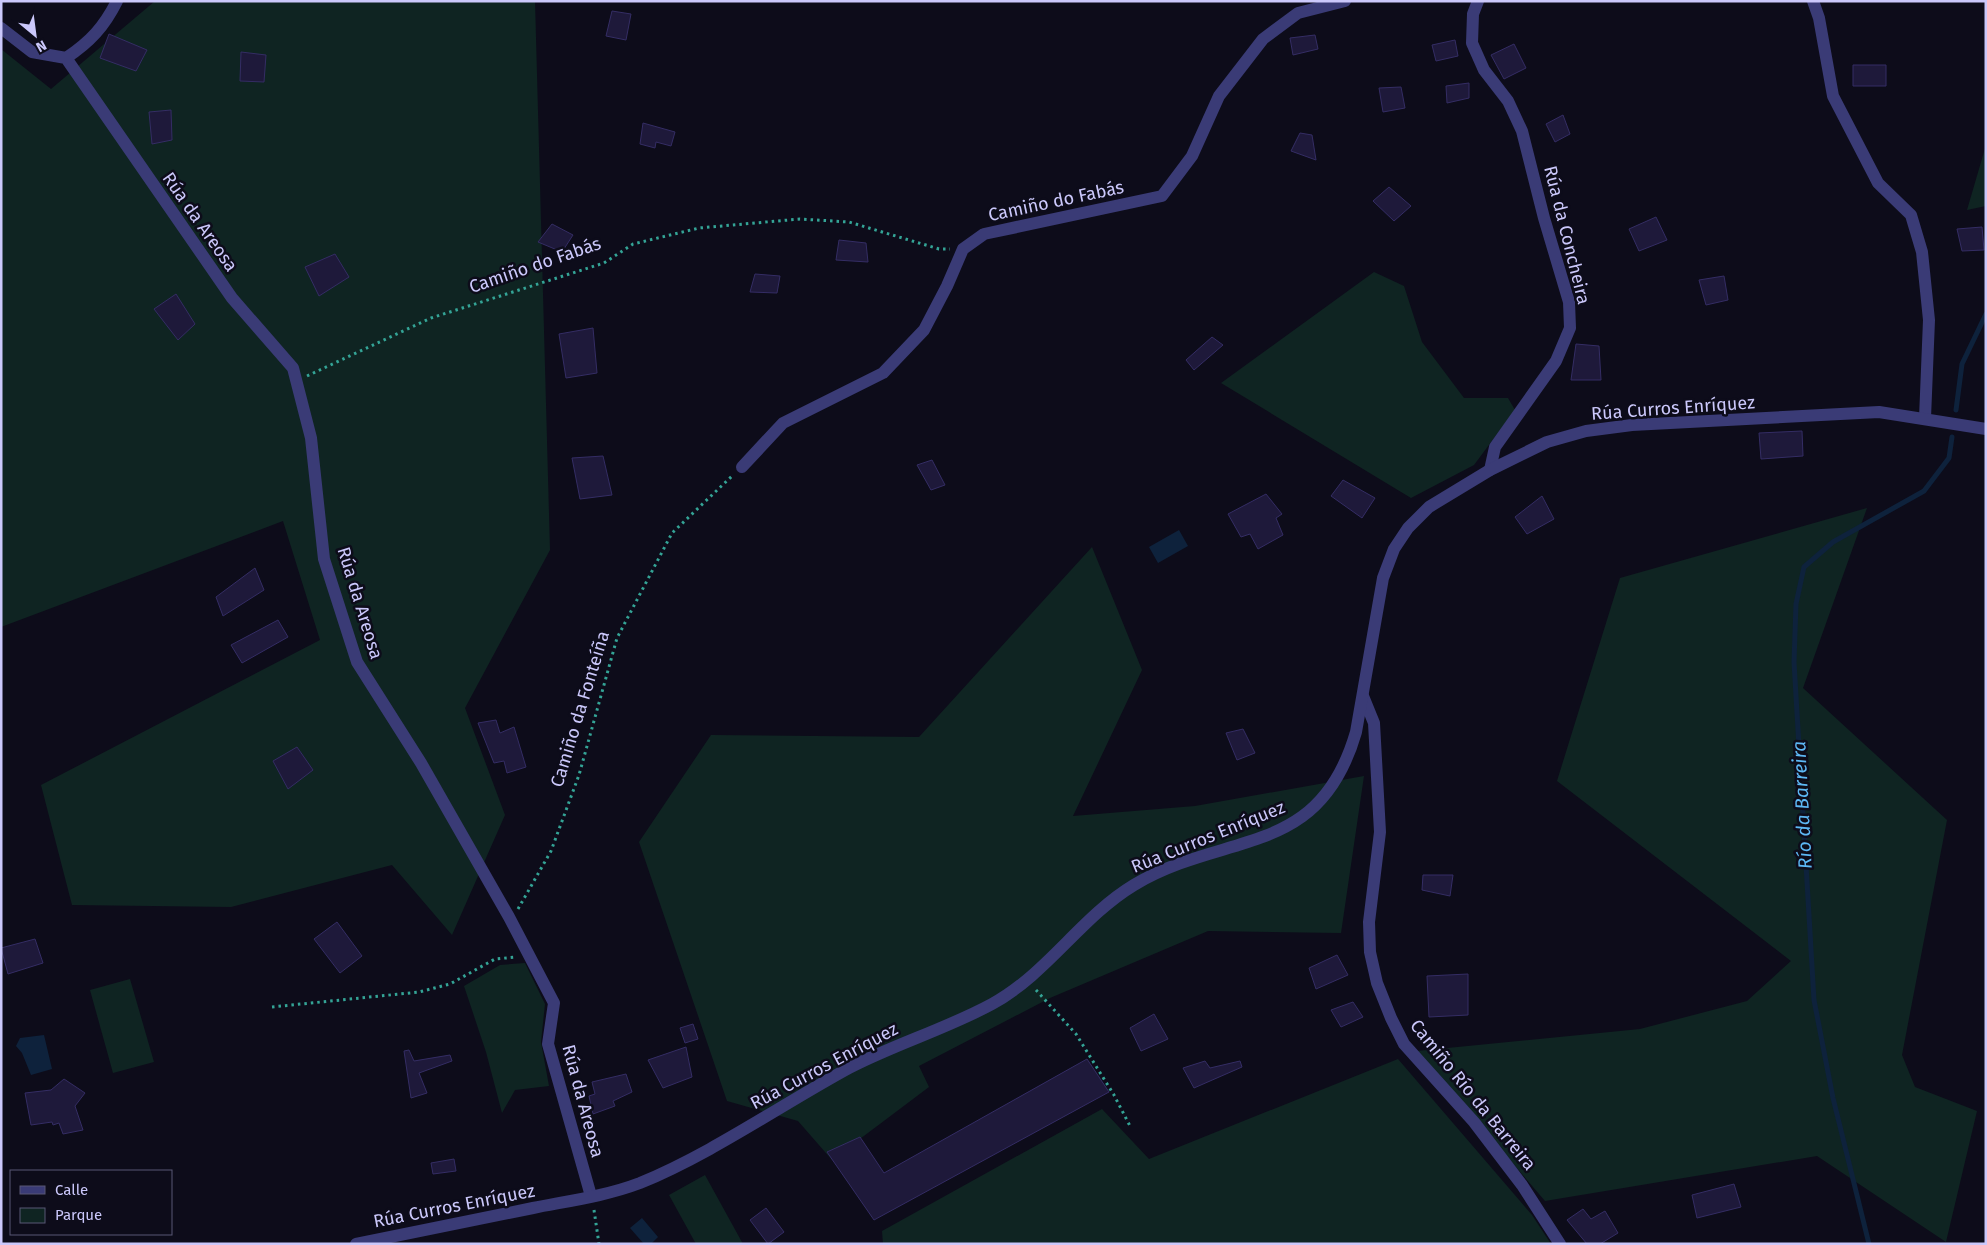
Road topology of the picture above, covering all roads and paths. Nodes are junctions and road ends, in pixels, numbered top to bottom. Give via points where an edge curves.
1 (117, 1) edge
2 (1344, 1) edge
3 (1478, 1) edge
4 (1813, 1) edge
5 (1, 28) edge
6 (66, 58) junction
7 (963, 249) junction
8 (296, 381) junction
9 (1925, 418) junction
10 (1986, 429) edge
11 (742, 466) joint
12 (1490, 470) junction
13 (1363, 696) junction
14 (511, 920) junction
15 (529, 956) junction
16 (1027, 980) junction
17 (272, 1007) dead end
18 (1131, 1128) dead end
19 (592, 1196) junction
20 (356, 1244) edge
21 (600, 1244) edge
22 (1560, 1244) edge

1 - 6 street via 109,17 87,44
2 - 7 street, Camiño do Fabás via 1298,12 1263,39 1219,96 1192,156 1162,196 984,234
3 - 12 street, Rúa da Concheira via 1473,14 1472,43 1484,70 1508,101 1522,131 1569,302 1570,328 1556,361 1495,447
4 - 9 street via 1833,96 1878,183 1911,215 1922,252 1929,320
5 - 6 street via 32,52
6 - 8 street, Rúa da Areosa via 232,298 292,368
7 - 8 path, Camiño do Fabás via 939,249 849,222 800,219 699,228 633,244 604,263 431,318
7 - 11 street via 924,330 883,373 783,423
8 - 14 street, Rúa da Areosa via 311,438 324,559 357,662 421,764
9 - 10 street, Rúa Curros Enríquez
9 - 12 street, Rúa Curros Enríquez via 1879,412 1632,425 1586,431 1548,442
11 - 14 path, Camiño da Fonteíña via 672,533 617,638 579,775 551,851
12 - 13 street, Rúa Curros Enríquez via 1429,507 1408,528 1394,549 1383,578
13 - 16 street, Rúa Curros Enríquez via 1349,756 1339,777 1327,795 1306,815 1276,832 1136,884 1104,906
13 - 22 street, Camiño Río da Barreira via 1374,723 1380,832 1369,922 1370,952 1377,983 1404,1044 1474,1122 1522,1185
14 - 15 street, Rúa da Areosa
15 - 17 path via 494,959 450,984 419,992
15 - 19 street, Rúa da Areosa via 554,1003 548,1044
16 - 18 path via 1076,1034
16 - 19 street, Rúa Curros Enríquez via 993,1004 852,1067 680,1164 638,1184
19 - 20 street, Rúa Curros Enríquez
19 - 21 path

